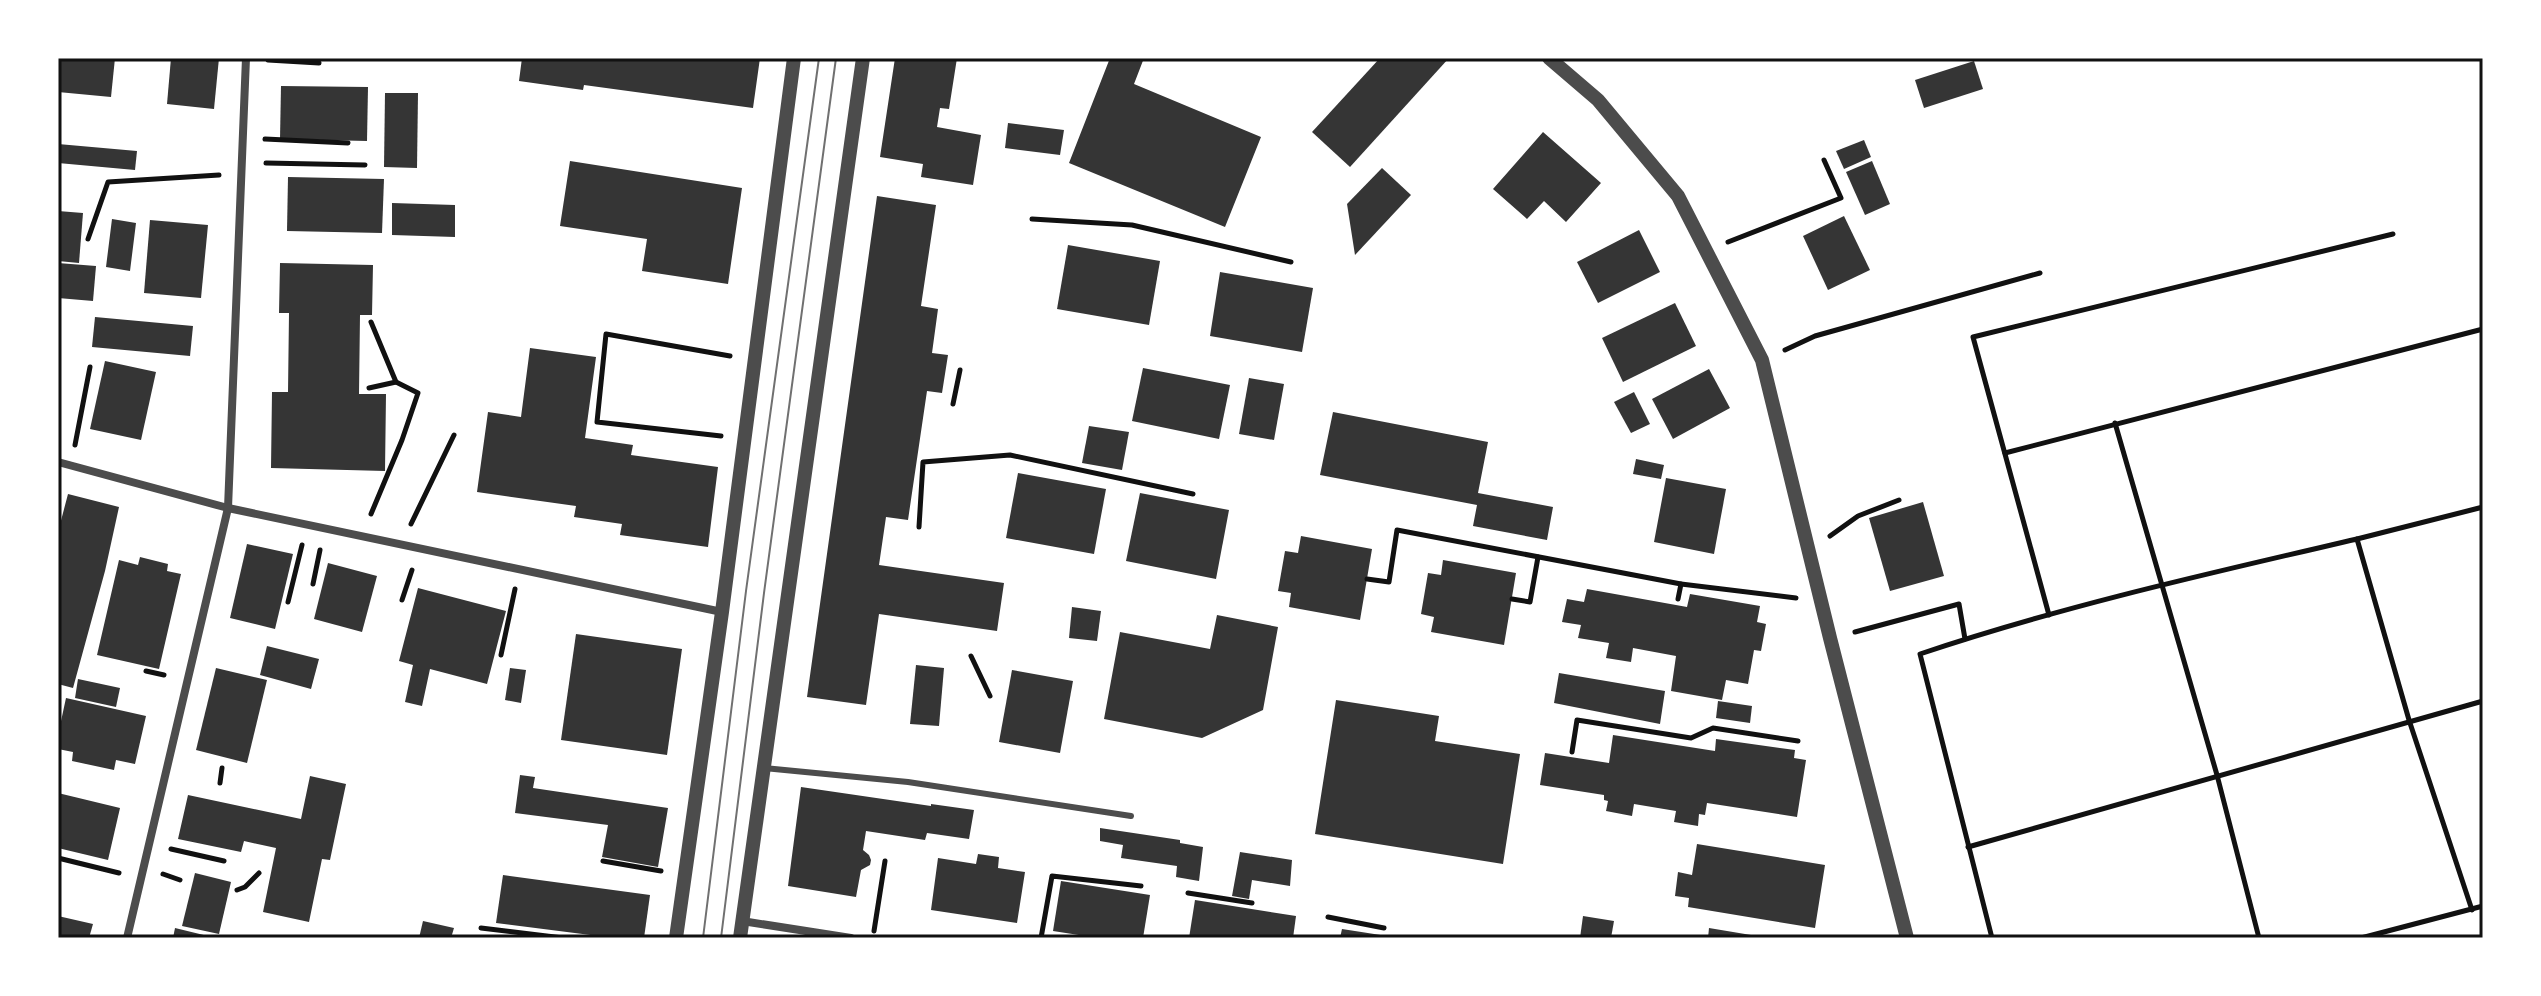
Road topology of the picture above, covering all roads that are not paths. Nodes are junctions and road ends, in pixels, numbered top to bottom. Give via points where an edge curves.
1 (246, 58) edge
2 (794, 58) edge
3 (863, 58) edge
4 (1549, 58) edge
5 (58, 462) edge
6 (228, 508) junction
7 (722, 612) junction
8 (764, 768) junction
9 (1131, 816) dead end
10 (742, 921) junction
11 (127, 938) edge
12 (676, 938) edge
13 (740, 938) edge
14 (851, 938) edge
15 (1907, 938) edge

1 - 6 street
2 - 7 street
3 - 8 street
4 - 15 street via 1598,100 1678,196 1762,360
5 - 6 street
6 - 7 street
6 - 11 street
7 - 12 street
8 - 9 lane via 908,782
8 - 10 street
10 - 13 street
10 - 14 street

